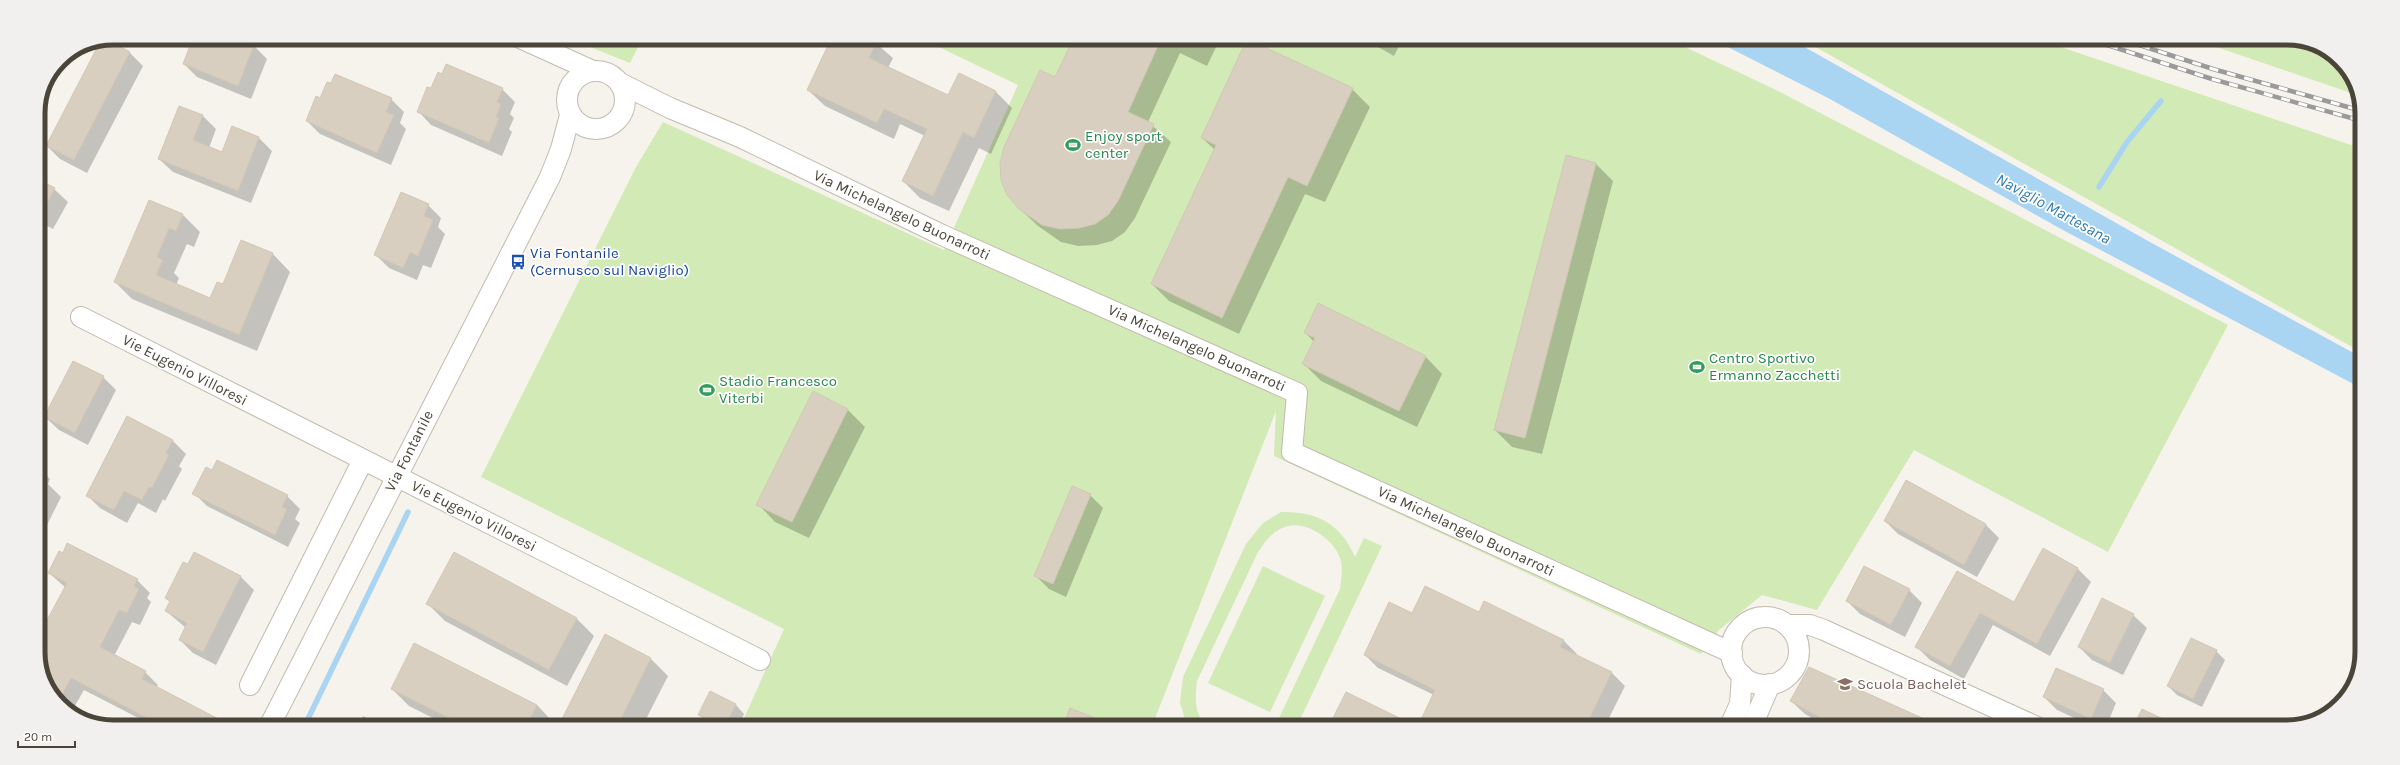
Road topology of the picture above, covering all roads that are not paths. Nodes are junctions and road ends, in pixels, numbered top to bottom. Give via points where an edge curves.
1 (536, 45) edge
2 (540, 47) junction
3 (593, 70) junction
4 (572, 83) junction
5 (620, 83) junction
6 (670, 108) junction
7 (622, 113) junction
8 (570, 115) junction
9 (591, 129) junction
10 (550, 177) junction
11 (80, 317) dead end
12 (363, 460) junction
13 (396, 476) junction
14 (1787, 624) junction
15 (1840, 637) junction
16 (1799, 648) junction
17 (1732, 653) junction
18 (760, 660) dead end
19 (1742, 675) junction
20 (1770, 684) junction
21 (250, 685) dead end
22 (273, 720) edge
23 (1733, 720) edge
24 (1755, 720) edge
25 (2022, 720) edge

1 - 2 street
2 - 3 street
2 - 4 street
3 - 4 street via 577,76
3 - 5 street via 605,72
4 - 8 street via 566,100
5 - 6 street, Via Michelangelo Buonarroti
5 - 7 street via 625,100
6 - 7 street, Via Michelangelo Buonarroti
6 - 17 street, Via Michelangelo Buonarroti via 740,137 942,235 1297,393 1292,452
7 - 9 street via 611,126
8 - 9 street via 579,125
8 - 10 street, Via Fontanile
9 - 10 street, Via Fontanile via 568,152
10 - 13 street, Via Fontanile
11 - 12 street, Vie Eugenio Villoresi
12 - 13 street, Vie Eugenio Villoresi
12 - 21 street
13 - 18 street, Vie Eugenio Villoresi
13 - 22 street, Via Fontanile
14 - 15 street via 1810,625
14 - 16 street via 1794,633
14 - 17 street via 1773,617 1751,620 1736,634
15 - 16 street via 1815,640
15 - 25 street
16 - 20 street via 1798,659 1791,673 1782,680
17 - 19 street via 1735,666
19 - 20 street via 1756,683
19 - 23 street via 1740,704
20 - 24 street

